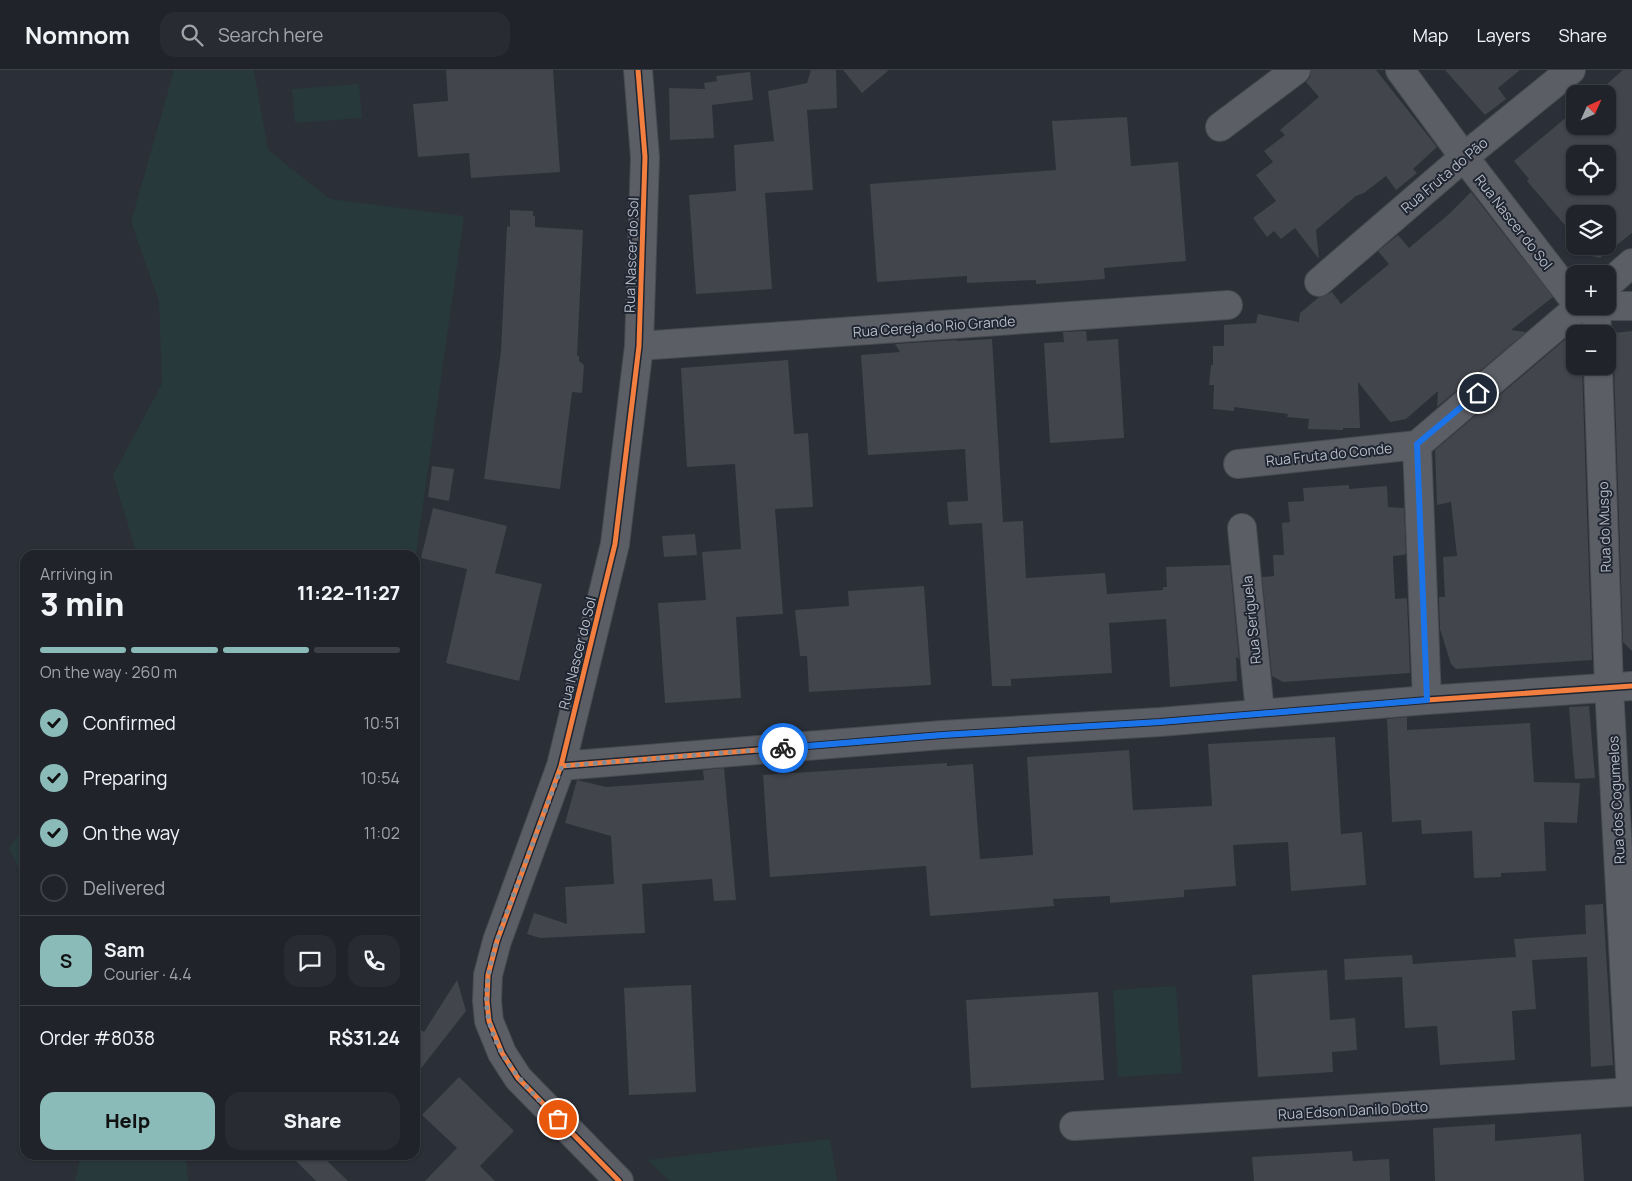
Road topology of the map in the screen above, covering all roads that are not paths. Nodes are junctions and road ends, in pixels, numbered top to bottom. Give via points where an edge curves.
1 (638, 70) edge
2 (1296, 70) edge
3 (1400, 70) edge
4 (1571, 70) edge
5 (1220, 127) dead end
6 (1464, 157) junction
7 (1632, 263) edge
8 (1616, 279) edge
9 (1566, 280) edge
10 (1319, 282) dead end
11 (1228, 304) dead end
12 (1616, 306) edge
13 (1632, 306) edge
14 (1577, 315) edge
15 (639, 346) junction
16 (1599, 375) edge
17 (1417, 444) junction
18 (1238, 464) dead end
19 (1242, 528) dead end
20 (1621, 687) edge
21 (1427, 700) junction
22 (1260, 713) junction
23 (562, 766) junction
24 (1632, 1092) edge
25 (1074, 1126) dead end
26 (613, 1179) edge

1 - 15 street, Rua Nascer do Sol via 645,157
2 - 5 street
3 - 6 street, Rua Nascer do Sol
4 - 6 street, Rua Fruta do Pão
6 - 9 street, Rua Nascer do Sol
6 - 10 street, Rua Fruta do Pão
7 - 8 street
11 - 15 street, Rua Cereja do Rio Grande
12 - 13 street
14 - 17 street
15 - 23 street, Rua Nascer do Sol via 615,544
16 - 20 street, Rua do Musgo
17 - 18 street, Rua Fruta do Conde
17 - 21 street
19 - 22 street, Rua Seriguela
20 - 21 street
20 - 24 street, Rua dos Cogumelos
21 - 22 street
22 - 23 street
23 - 26 street, Rua Nascer do Sol via 497,941 488,975 489,1021 502,1053 518,1078
24 - 25 street, Rua Edson Danilo Dotto

